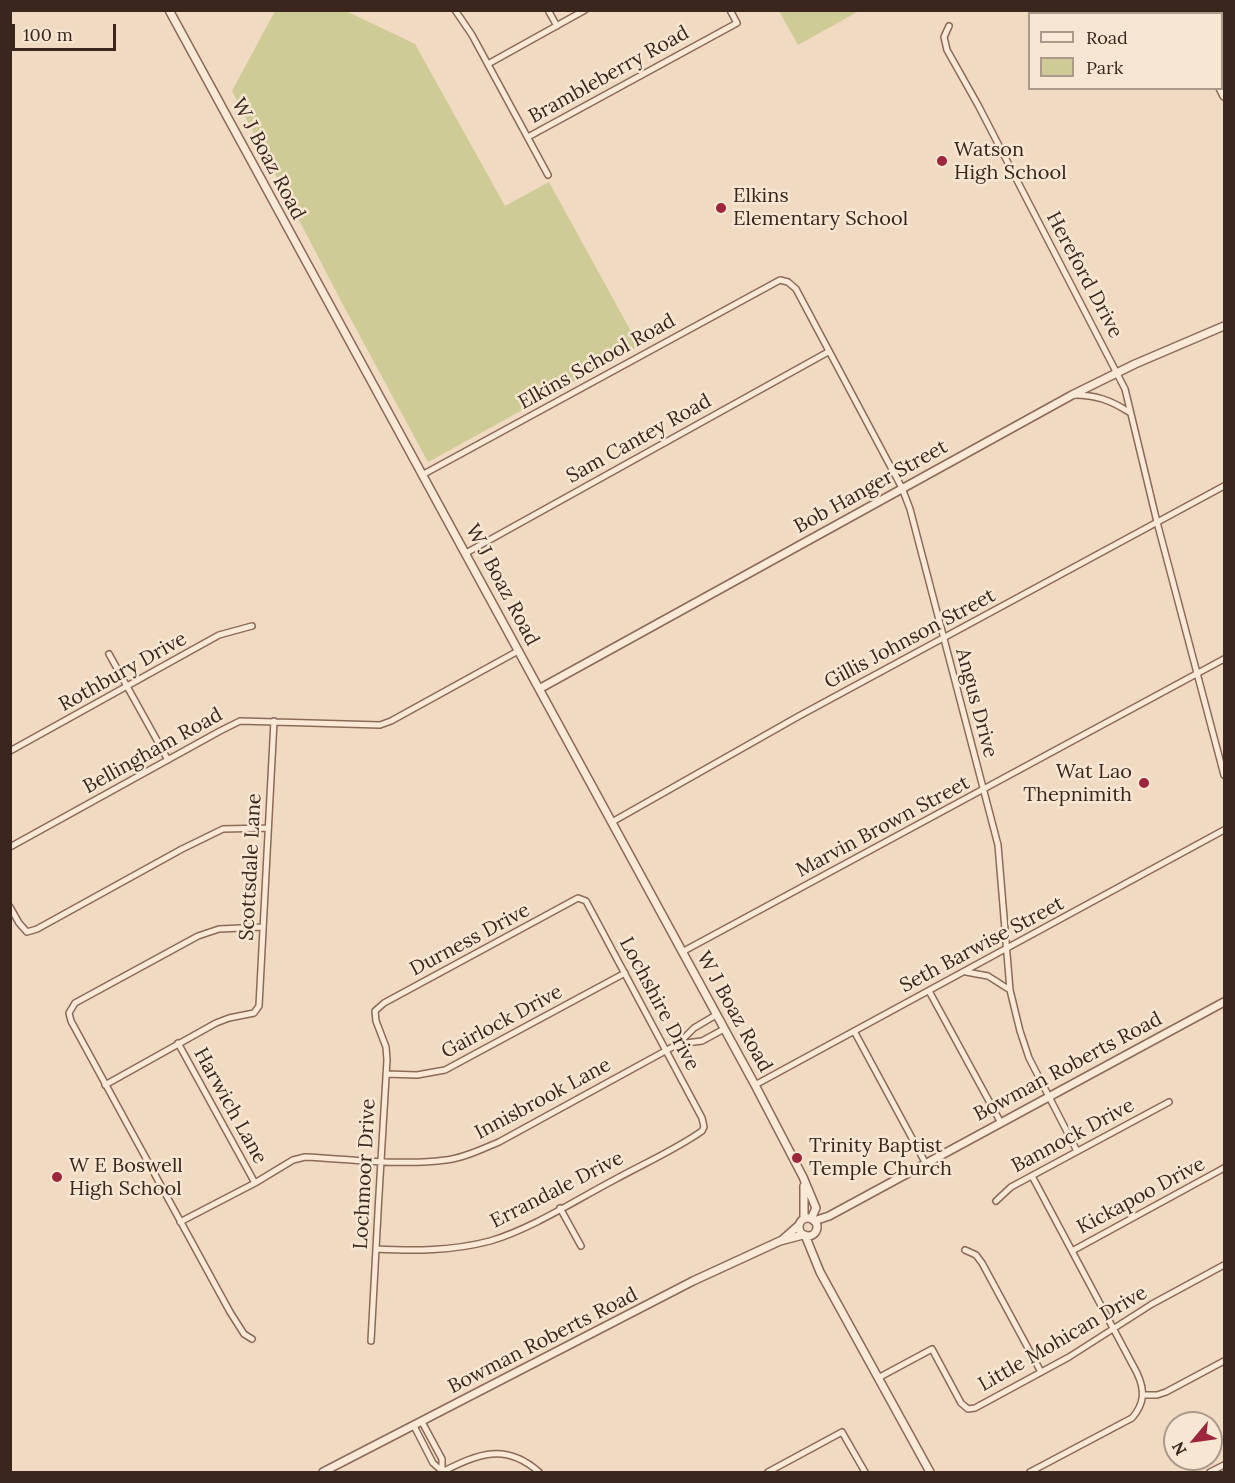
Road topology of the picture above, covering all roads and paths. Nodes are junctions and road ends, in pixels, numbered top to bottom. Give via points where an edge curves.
1 (169, 10) edge
2 (456, 10) edge
3 (548, 10) edge
4 (585, 10) edge
5 (730, 10) edge
6 (557, 26) junction
7 (949, 26) dead end
8 (488, 64) junction
9 (528, 137) junction
10 (548, 175) dead end
11 (788, 282) joint
12 (1224, 326) edge
13 (828, 352) junction
14 (1118, 372) junction
15 (1072, 395) junction
16 (1130, 413) junction
17 (422, 475) junction
18 (1224, 486) edge
19 (902, 488) junction
20 (1157, 522) junction
21 (466, 553) junction
22 (252, 626) dead end
23 (943, 638) junction
24 (518, 651) junction
25 (110, 654) dead end
26 (1224, 659) edge
27 (1198, 673) junction
28 (127, 687) junction
29 (539, 689) junction
30 (274, 721) junction
31 (10, 751) edge
32 (168, 760) junction
33 (1224, 775) edge
34 (984, 789) junction
35 (612, 822) junction
36 (268, 828) junction
37 (1224, 830) edge
38 (10, 848) edge
39 (581, 898) joint
40 (10, 907) edge
41 (263, 927) junction
42 (1007, 948) junction
43 (682, 952) junction
44 (964, 971) junction
45 (625, 973) junction
46 (1010, 990) junction
47 (929, 991) junction
48 (1224, 1002) edge
49 (375, 1011) joint
50 (716, 1015) junction
51 (724, 1029) junction
52 (854, 1031) junction
53 (178, 1043) junction
54 (678, 1044) junction
55 (667, 1051) junction
56 (386, 1074) junction
57 (105, 1085) junction
58 (754, 1085) junction
59 (1048, 1097) junction
60 (1169, 1102) dead end
61 (1001, 1123) junction
62 (704, 1127) joint
63 (1077, 1151) junction
64 (380, 1160) junction
65 (926, 1164) junction
66 (1224, 1168) edge
67 (1032, 1176) junction
68 (255, 1183) junction
69 (996, 1201) dead end
70 (560, 1208) junction
71 (180, 1222) junction
72 (808, 1227) junction
73 (581, 1246) dead end
74 (376, 1249) junction
75 (965, 1250) dead end
76 (1072, 1251) junction
77 (1224, 1265) edge
78 (1113, 1328) junction
79 (252, 1339) dead end
80 (371, 1341) dead end
81 (1224, 1361) edge
82 (1041, 1372) junction
83 (878, 1378) junction
84 (1143, 1395) junction
85 (422, 1422) junction
86 (414, 1426) junction
87 (1224, 1465) edge
88 (442, 1472) edge
89 (323, 1473) edge
90 (539, 1473) edge
91 (768, 1473) edge
92 (865, 1473) edge
93 (930, 1473) edge
94 (1030, 1473) edge
95 (1210, 1473) edge

1 - 17 street, W J Boaz Road
2 - 8 street
3 - 6 street
4 - 6 street
5 - 9 street, Brambleberry Road via 736,22
6 - 8 street
7 - 14 street, Hereford Drive via 944,37 947,50
8 - 9 street
9 - 10 street
11 - 13 street, Angus Drive
11 - 17 street, Elkins School Road via 780,280
12 - 14 street, Bob Hanger Street
13 - 19 street, Angus Drive
13 - 21 street, Sam Cantey Road
14 - 15 street, Bob Hanger Street
14 - 16 street, Hereford Drive
15 - 16 street via 1107,399
15 - 19 street, Bob Hanger Street
16 - 20 street, Hereford Drive
17 - 21 street, W J Boaz Road
18 - 20 street, Gillis Johnson Street
19 - 23 street, Angus Drive
19 - 29 street, Bob Hanger Street
20 - 23 street, Gillis Johnson Street
20 - 27 street, Hereford Drive
21 - 24 street, W J Boaz Road
22 - 28 street, Rothbury Drive via 219,635
23 - 34 street, Angus Drive
23 - 35 street, Gillis Johnson Street
24 - 29 street, W J Boaz Road
24 - 30 street, Bellingham Road via 380,725
25 - 28 street
26 - 27 street, Marvin Brown Street
27 - 33 street, Hereford Drive
27 - 34 street, Marvin Brown Street
28 - 31 street, Rothbury Drive
28 - 32 street
29 - 35 street, W J Boaz Road
30 - 32 street, Bellingham Road via 240,722
30 - 36 street, Scottsdale Lane
32 - 38 street, Bellingham Road
34 - 42 street, Angus Drive via 1000,857
34 - 43 street, Marvin Brown Street
35 - 43 street, W J Boaz Road
36 - 40 street via 223,829 37,929 27,932
36 - 41 street, Scottsdale Lane
37 - 42 street, Seth Barwise Street
39 - 45 street, Lochshire Drive via 590,907
39 - 49 street, Durness Drive
41 - 53 street, Scottsdale Lane via 259,1006 254,1013 223,1021
41 - 57 street via 219,929 198,936 75,1004 69,1012 71,1021
42 - 44 street, Seth Barwise Street
42 - 46 street, Angus Drive
43 - 50 street, W J Boaz Road
44 - 46 street via 988,976
44 - 47 street, Seth Barwise Street
45 - 55 street, Lochshire Drive
45 - 56 street, Gairlock Drive via 446,1070 417,1075
46 - 59 street, Angus Drive via 1029,1058
47 - 52 street, Seth Barwise Street
47 - 61 street
48 - 59 street, Bowman Roberts Road
49 - 56 street, Lochmoor Drive via 386,1047
50 - 51 street, W J Boaz Road
50 - 54 street, Innisbrook Lane via 694,1028
51 - 54 street, Innisbrook Lane via 702,1041
51 - 58 street, W J Boaz Road
52 - 58 street, Seth Barwise Street
52 - 65 street
53 - 57 street
53 - 68 street, Harwich Lane
54 - 55 street, Innisbrook Lane
55 - 62 street, Lochshire Drive
55 - 64 street, Innisbrook Lane via 476,1151 448,1160
56 - 64 street, Lochmoor Drive
57 - 71 street
58 - 72 street, W J Boaz Road via 803,1177
59 - 61 street, Bowman Roberts Road
59 - 63 street, Angus Drive
60 - 63 street, Bannock Drive
61 - 65 street, Bowman Roberts Road
62 - 70 street, Errandale Drive via 698,1134
63 - 67 street, Bannock Drive
64 - 68 street, Innisbrook Lane via 305,1156
64 - 74 street, Lochmoor Drive
65 - 72 street, Bowman Roberts Road
66 - 76 street, Kickapoo Drive
67 - 69 street, Bannock Drive
67 - 76 street
68 - 71 street, Innisbrook Lane
70 - 73 street
70 - 74 street, Errandale Drive via 516,1231 468,1246 411,1251
71 - 79 street via 237,1326
72 - 83 street, W J Boaz Road via 811,1250 820,1272
72 - 85 street, Bowman Roberts Road via 693,1281
74 - 80 street, Lochmoor Drive
75 - 82 street via 982,1263
76 - 78 street
77 - 78 street, Little Mohican Drive
78 - 82 street, Little Mohican Drive
78 - 84 street via 1137,1373
81 - 84 street via 1166,1392
82 - 83 street, Little Mohican Drive via 968,1409 932,1349
83 - 93 street, W J Boaz Road
84 - 94 street via 1132,1418
85 - 86 street, Bowman Roberts Road
85 - 88 street via 442,1459
86 - 88 street via 433,1463
86 - 89 street, Bowman Roberts Road
87 - 95 street
88 - 90 street via 467,1459 496,1452 516,1458
91 - 92 street via 842,1432

